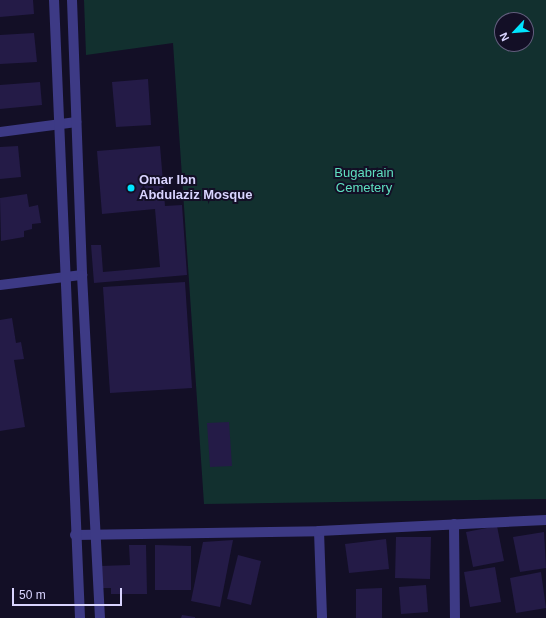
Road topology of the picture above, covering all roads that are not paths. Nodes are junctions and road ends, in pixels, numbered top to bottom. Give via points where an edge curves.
1 (54, 0) edge
2 (72, 0) edge
3 (76, 122) junction
4 (60, 124) junction
5 (0, 132) edge
6 (82, 275) junction
7 (66, 277) junction
8 (0, 285) edge
9 (546, 520) edge
10 (454, 524) junction
11 (319, 530) junction
12 (75, 535) junction
13 (96, 535) junction
14 (80, 618) edge
15 (100, 618) edge
16 (322, 618) edge
17 (455, 618) edge

1 - 4 street
2 - 3 street
3 - 4 street
3 - 6 street
4 - 5 street
4 - 7 street
6 - 7 street
6 - 13 street
7 - 8 street
7 - 12 street
9 - 10 street
10 - 11 street
10 - 17 street
11 - 13 street
11 - 16 street
12 - 13 street
12 - 14 street
13 - 15 street

